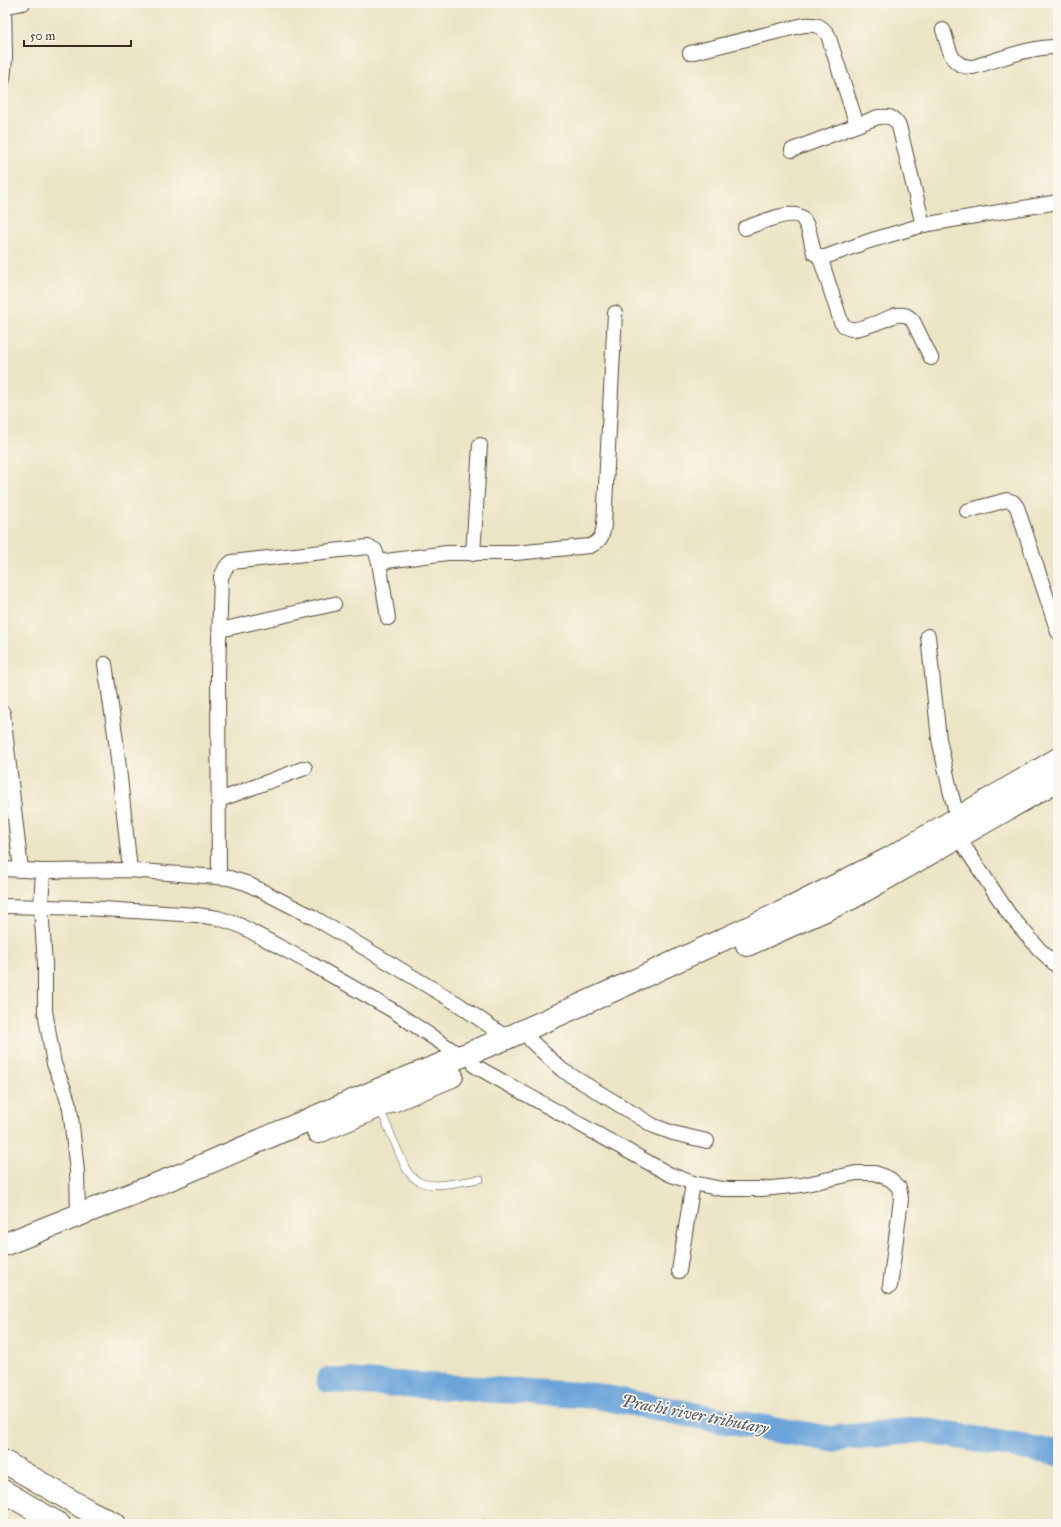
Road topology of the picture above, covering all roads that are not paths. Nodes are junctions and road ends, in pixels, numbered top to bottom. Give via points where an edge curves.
1 (23, 3) edge
2 (3, 5) edge
3 (943, 30) dead end
4 (1058, 47) edge
5 (690, 53) dead end
6 (3, 79) edge
7 (857, 125) junction
8 (792, 150) dead end
9 (1058, 202) edge
10 (923, 225) junction
11 (745, 228) dead end
12 (820, 257) junction
13 (615, 313) dead end
14 (931, 358) dead end
15 (480, 444) dead end
16 (966, 511) dead end
17 (473, 554) junction
18 (379, 562) junction
19 (334, 604) dead end
20 (388, 618) dead end
21 (220, 630) junction
22 (1058, 632) edge
23 (928, 636) dead end
24 (105, 664) dead end
25 (3, 713) edge
26 (1058, 758) edge
27 (305, 768) dead end
28 (1058, 780) edge
29 (219, 800) junction
30 (958, 828) junction
31 (3, 870) edge
32 (21, 870) junction
33 (130, 870) junction
34 (43, 873) junction
35 (219, 876) junction
36 (41, 904) junction
37 (3, 906) edge
38 (1058, 968) edge
39 (513, 1042) junction
40 (471, 1060) junction
41 (379, 1107) junction
42 (707, 1141) dead end
43 (480, 1179) dead end
44 (693, 1183) junction
45 (78, 1214) junction
46 (3, 1245) edge
47 (3, 1256) edge
48 (679, 1271) dead end
49 (890, 1286) dead end
50 (3, 1461) edge
51 (3, 1491) edge
52 (59, 1524) edge
53 (115, 1524) edge

1 - 2 street
2 - 6 street
3 - 4 street via 953,60 964,67 973,67 1026,51
5 - 7 street via 814,24 823,28 828,35
7 - 8 street
7 - 10 street via 878,117 888,116 896,120
9 - 10 street
10 - 12 street
11 - 12 street via 795,214 806,224 814,253
12 - 14 street via 841,322 846,327 859,328 896,315 908,316
13 - 17 street via 603,535 598,543 590,546 515,554
15 - 17 street
16 - 22 street via 1007,500 1017,506
17 - 18 street via 447,553
18 - 20 street
18 - 21 street via 376,550 368,547 232,562 221,577
19 - 21 street
21 - 29 street
23 - 30 street via 939,738
24 - 33 street
25 - 32 street
26 - 30 main road
27 - 29 street
28 - 30 main road
29 - 35 street
30 - 38 street via 1009,914 1038,949
30 - 39 main road via 850,899
31 - 32 street
32 - 34 street
33 - 34 street
33 - 35 street
34 - 36 street
35 - 39 street via 246,883 313,917 458,1004
36 - 37 street
36 - 40 street via 197,915 239,925 392,1010
36 - 45 street via 45,1011 54,1064 70,1108 77,1171
39 - 40 main road
39 - 42 street via 654,1126
40 - 41 main road
40 - 44 street via 669,1174
40 - 45 main road via 387,1086 180,1175
41 - 43 lane via 406,1169 412,1177 421,1183 432,1185
41 - 47 main road via 80,1228
44 - 48 street
44 - 49 street via 722,1189 762,1188 802,1185 856,1173 875,1173 890,1179 899,1187 901,1199
45 - 46 main road
50 - 53 main road
51 - 52 main road

